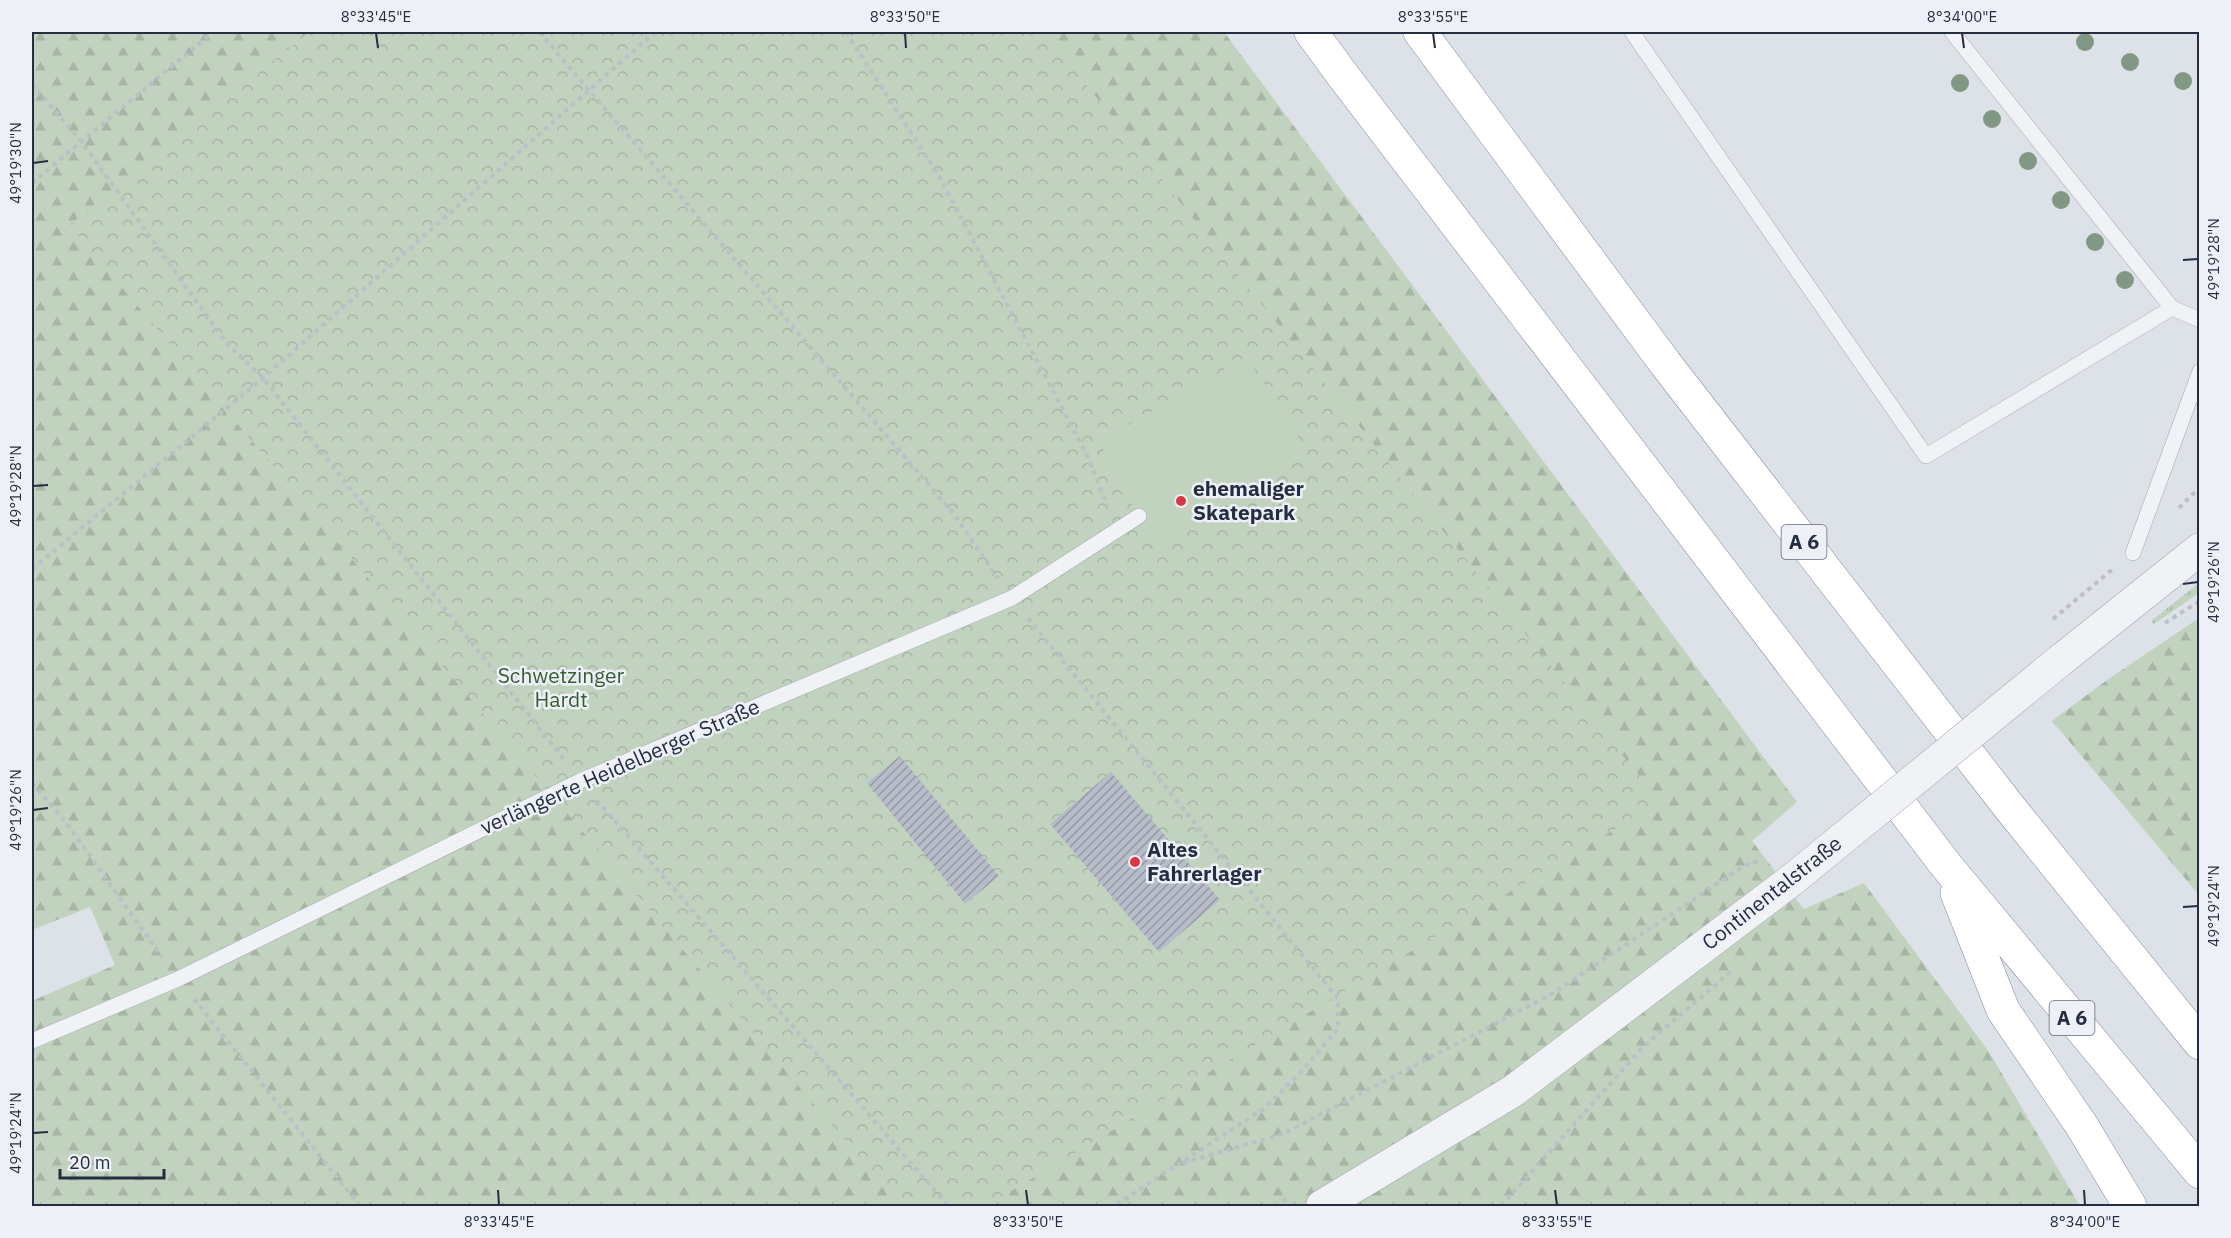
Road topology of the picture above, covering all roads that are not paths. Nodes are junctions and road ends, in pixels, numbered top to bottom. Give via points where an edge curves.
1 (1311, 32) edge
2 (1420, 32) edge
3 (1632, 32) edge
4 (1952, 32) edge
5 (2172, 308) junction
6 (2199, 320) edge
7 (2199, 371) edge
8 (1139, 516) dead end
9 (2199, 549) edge
10 (2133, 553) dead end
11 (1945, 864) junction
12 (32, 1041) edge
13 (2199, 1043) edge
14 (2199, 1172) edge
15 (1322, 1206) edge
16 (2130, 1206) edge

1 - 11 highway, A 6
2 - 13 highway, A 6 via 1687,391 2010,808
3 - 5 lane via 1926,456
4 - 5 lane
5 - 6 lane
7 - 10 lane
8 - 12 lane, verlängerte Heidelberger Straße via 1012,598 580,781 177,979
9 - 15 street, Continentalstraße, bridge via 1793,879 1513,1091
11 - 14 highway, A 6
11 - 16 highway via 2003,1010 2082,1126

